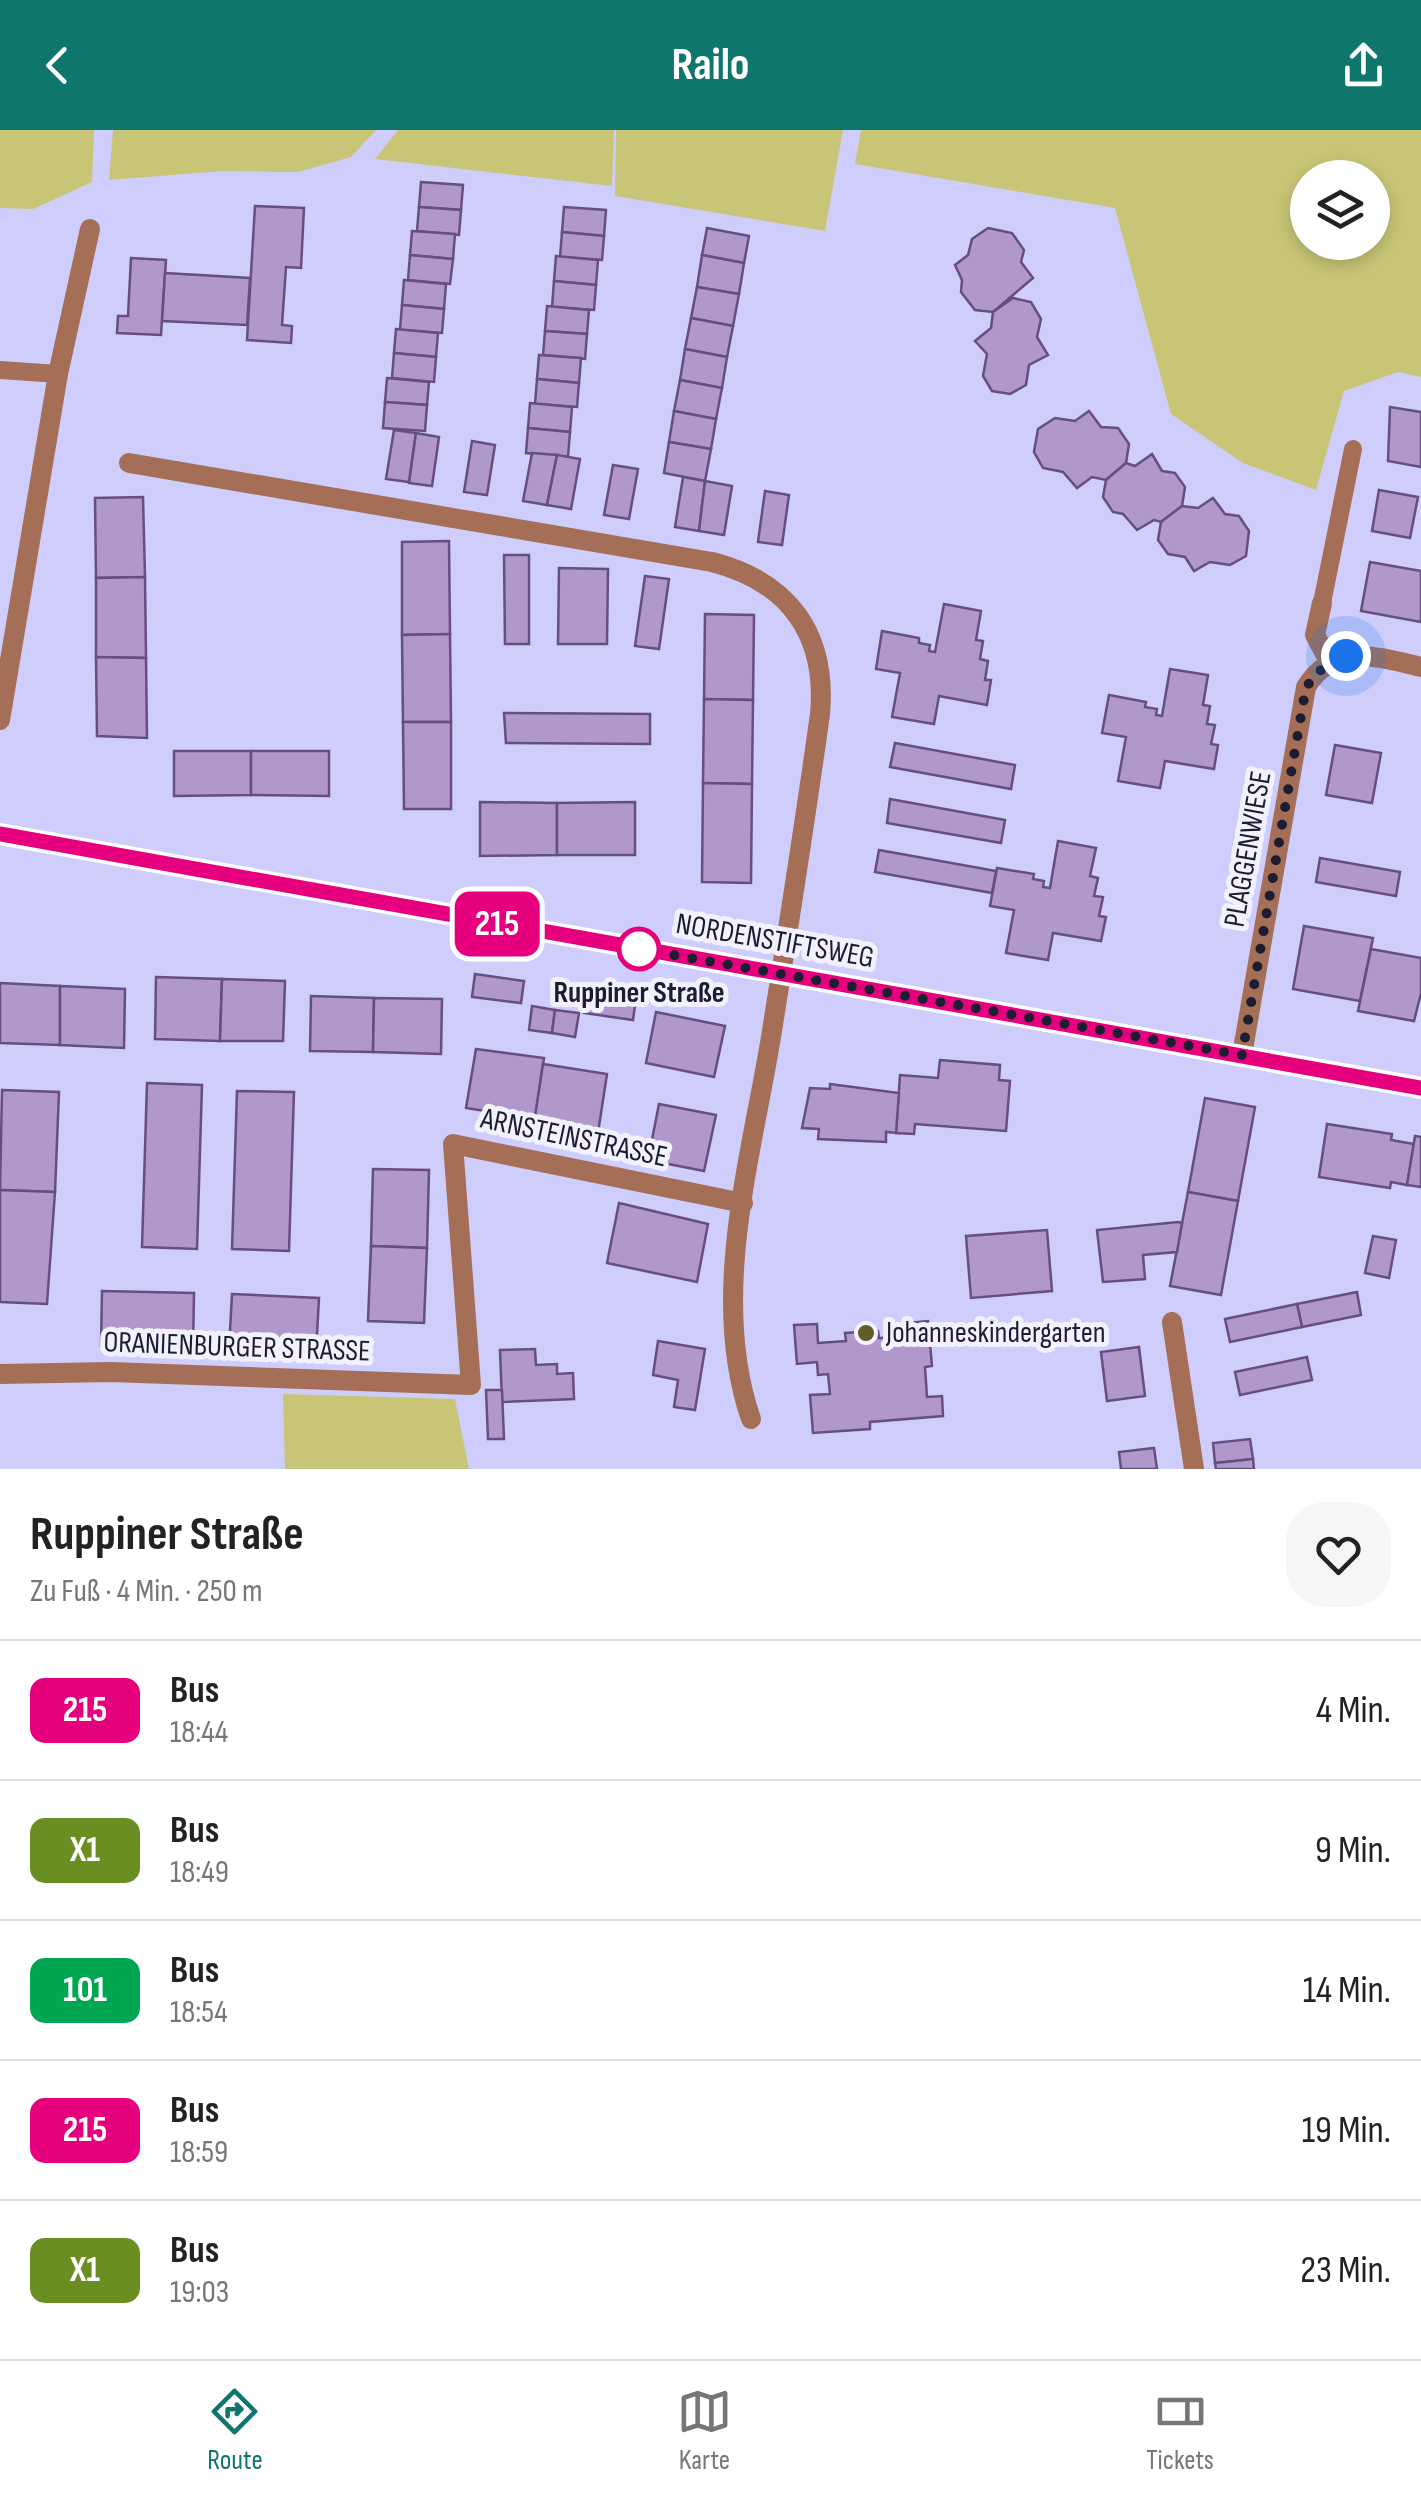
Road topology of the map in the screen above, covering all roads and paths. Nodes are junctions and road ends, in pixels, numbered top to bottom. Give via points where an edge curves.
1 (90, 229) dead end
2 (0, 370) edge
3 (58, 374) junction
4 (1353, 449) dead end
5 (130, 463) dead end
6 (1322, 603) joint
7 (1328, 662) junction
8 (1421, 667) edge
9 (0, 720) edge
10 (0, 834) edge
11 (781, 972) junction
12 (1242, 1055) junction
13 (1421, 1088) edge
14 (743, 1203) junction
15 (1172, 1322) dead end
16 (0, 1374) edge
17 (471, 1385) joint
18 (750, 1419) dead end
19 (1194, 1469) edge

1 - 3 street
2 - 3 lane
3 - 9 street
4 - 6 lane
5 - 11 street via 712,562 744,572 779,595 808,632 822,683
6 - 7 street via 1315,635
7 - 8 street via 1370,655
7 - 12 street, PLAGGENWIESE via 1306,687
10 - 11 street, NORDENSTIFTSWEG
11 - 12 street, NORDENSTIFTSWEG
11 - 14 street
12 - 13 street, NORDENSTIFTSWEG
14 - 17 street, ARNSTEINSTRASSE via 453,1144
14 - 18 street via 733,1338
15 - 19 street
16 - 17 street, ORANIENBURGER STRASSE

